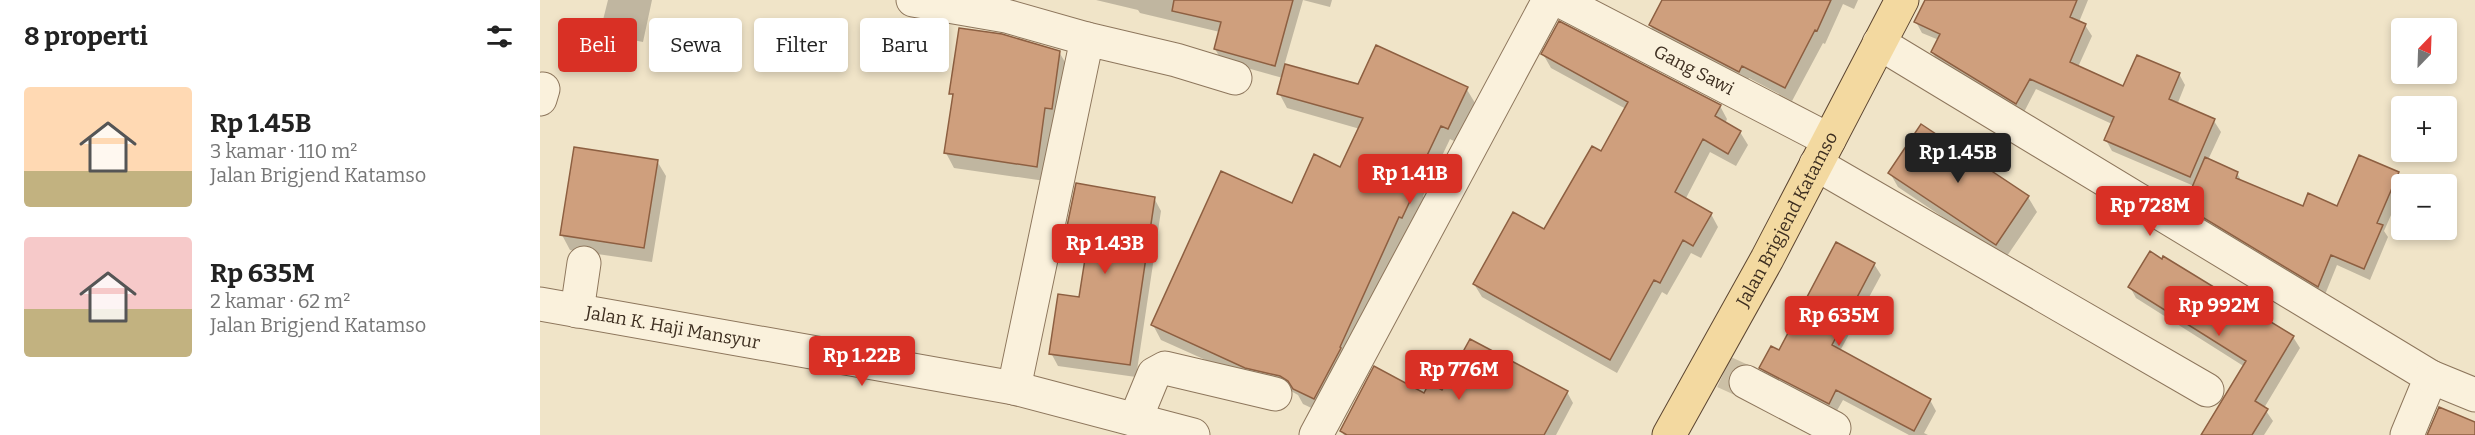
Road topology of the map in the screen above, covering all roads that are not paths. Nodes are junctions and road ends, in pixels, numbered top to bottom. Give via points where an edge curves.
1 (913, 0) edge
2 (1550, 0) edge
3 (1559, 0) edge
4 (1902, 0) edge
5 (1087, 39) junction
6 (1880, 43) junction
7 (1235, 78) dead end
8 (1822, 152) junction
9 (584, 263) dead end
10 (540, 304) edge
11 (578, 311) junction
12 (1726, 373) junction
13 (2431, 377) junction
14 (1014, 388) junction
15 (2207, 390) dead end
16 (1275, 394) dead end
17 (2475, 395) edge
18 (1135, 420) junction
19 (1837, 433) edge
20 (1192, 435) edge
21 (1316, 435) edge
22 (1669, 435) edge
23 (2407, 435) edge

1 - 5 street via 1006,16
2 - 21 street
3 - 8 street, Gang Sawi
4 - 6 main road, Jalan Brigjend Katamso
5 - 7 street
5 - 14 street
6 - 8 main road, Jalan Brigjend Katamso
6 - 13 street
8 - 12 main road, Jalan Brigjend Katamso
8 - 15 street, Gang Sawi
9 - 11 street
10 - 11 street, Jalan K. Haji Mansyur
11 - 14 street, Jalan K. Haji Mansyur
12 - 19 street
12 - 22 main road, Jalan Brigjend Katamso
13 - 17 street
13 - 23 street
14 - 18 street, Jalan K. Haji Mansyur
16 - 18 street via 1165,368 1154,374
18 - 20 street, Jalan K. Haji Mansyur

